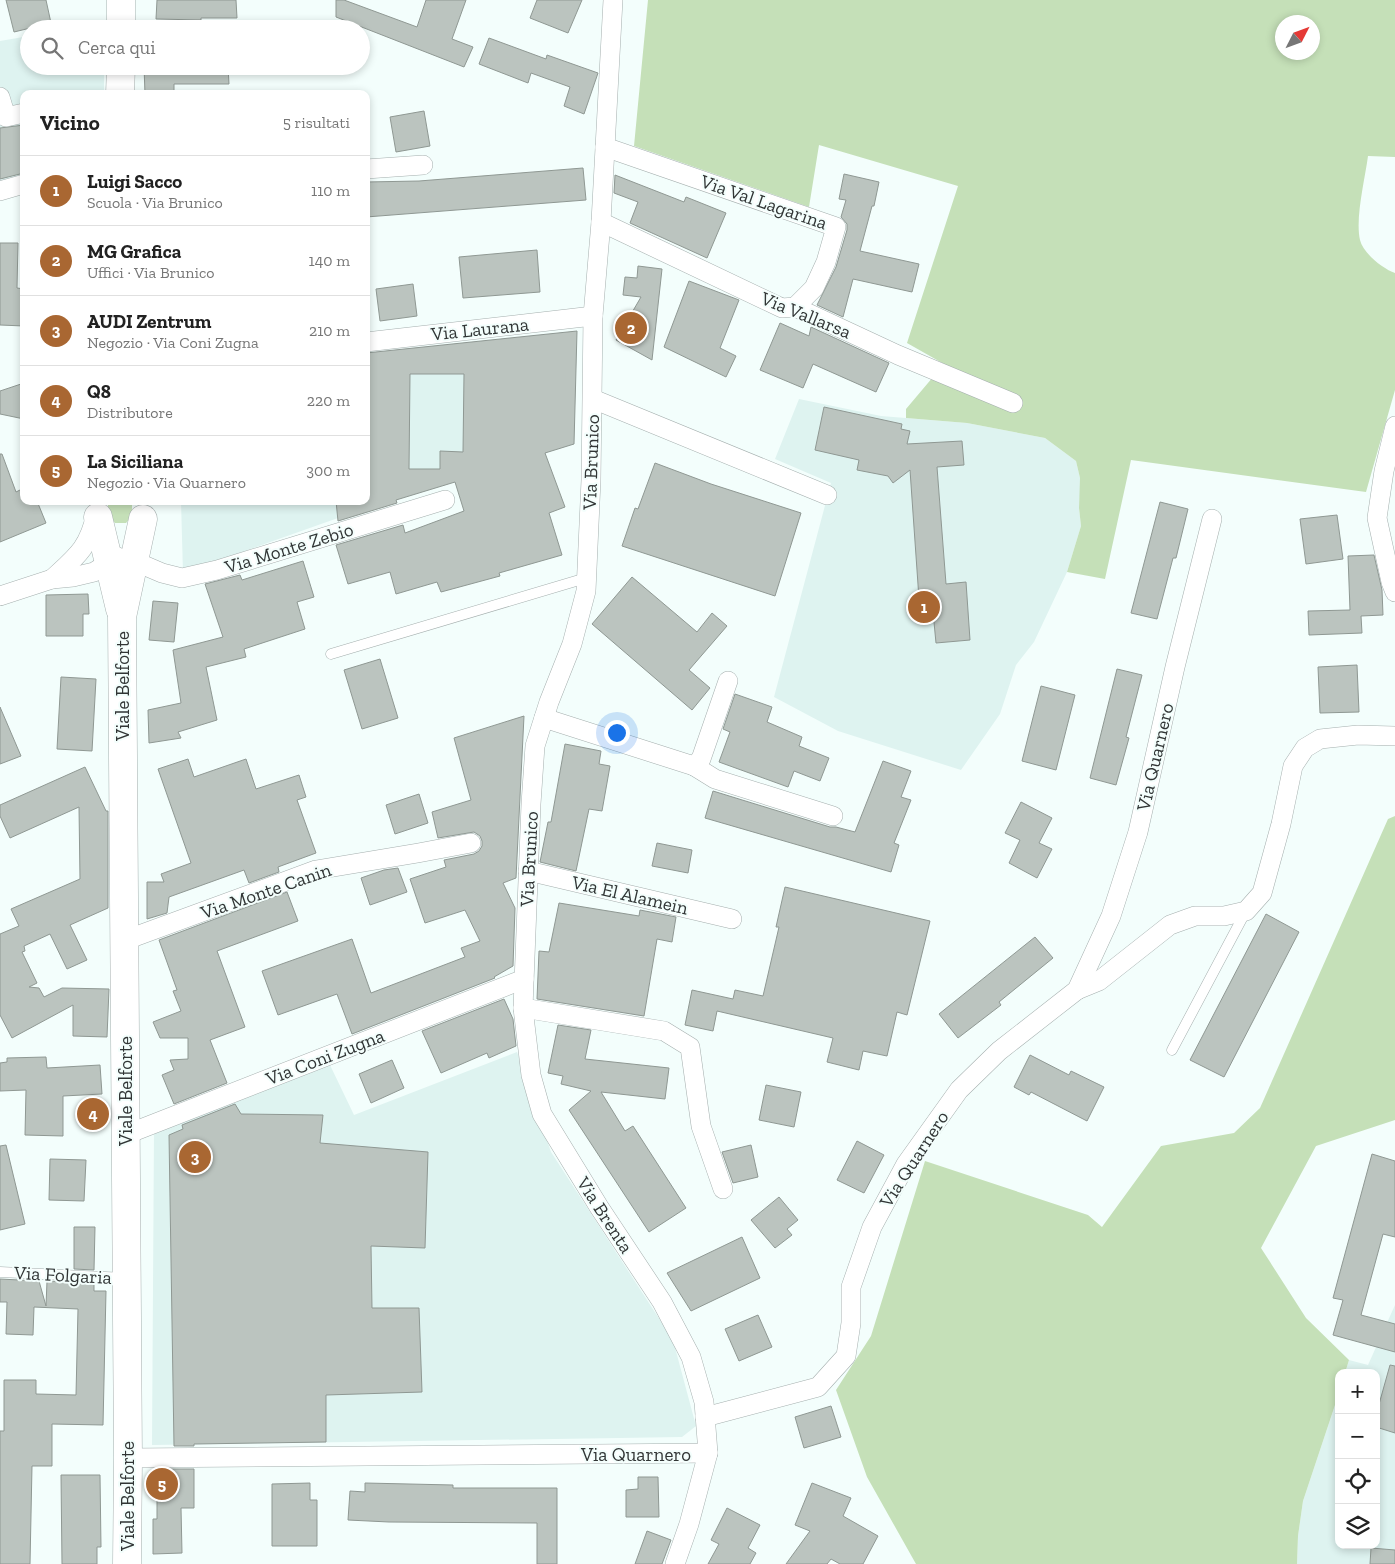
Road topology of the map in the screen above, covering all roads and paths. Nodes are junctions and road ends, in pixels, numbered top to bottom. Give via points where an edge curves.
1 (121, 0) edge
2 (614, 0) edge
3 (121, 20) edge
4 (120, 75) edge
5 (120, 90) edge
6 (0, 97) edge
7 (20, 114) edge
8 (605, 147) junction
9 (423, 165) dead end
10 (370, 169) edge
11 (20, 185) edge
12 (0, 191) edge
13 (601, 222) junction
14 (795, 307) junction
15 (593, 316) junction
16 (370, 342) edge
17 (593, 399) junction
18 (1013, 403) dead end
19 (1395, 426) edge
20 (827, 495) dead end
21 (445, 500) dead end
22 (98, 508) edge
23 (1212, 519) dead end
24 (134, 536) edge
25 (586, 578) junction
26 (52, 579) junction
27 (1395, 592) edge
28 (0, 596) edge
29 (331, 654) dead end
30 (728, 681) dead end
31 (544, 718) junction
32 (1395, 736) edge
33 (694, 766) junction
34 (833, 816) dead end
35 (471, 842) dead end
36 (528, 871) junction
37 (1246, 910) junction
38 (732, 919) dead end
39 (123, 941) junction
40 (524, 979) junction
41 (1078, 990) junction
42 (523, 1008) junction
43 (1172, 1050) dead end
44 (125, 1135) junction
45 (723, 1189) dead end
46 (0, 1272) edge
47 (126, 1278) junction
48 (705, 1418) junction
49 (708, 1454) junction
50 (128, 1458) junction
51 (127, 1564) edge
52 (676, 1564) edge

1 - 3 main road
2 - 8 street, Via Brunico
4 - 5 main road
6 - 7 street via 6,117
8 - 13 street, Via Brunico
8 - 14 street, Via Val Lagarina via 836,227 814,288
9 - 10 street
11 - 12 street
13 - 14 street, Via Vallarsa via 782,308
13 - 15 street, Via Brunico
14 - 18 street, Via Vallarsa
15 - 16 street, Via Laurana
15 - 17 street, Via Brunico
17 - 20 street, Via Brunico
17 - 25 street, Via Brunico
19 - 27 street via 1377,518
21 - 24 street, Via Monte Zebio via 182,578 162,573
22 - 24 main road, Viale Belforte
22 - 24 main road via 100,526 107,532 116,537 133,532
22 - 26 street via 86,545
23 - 41 street, Via Quarnero via 1138,832 1111,916
24 - 26 street via 94,572
24 - 39 main road, Viale Belforte via 122,617
25 - 29 lane
25 - 31 street, Via Brunico via 586,591 572,644
26 - 28 street
30 - 33 street via 701,759
31 - 33 street
31 - 36 street, Via Brunico via 535,746
32 - 37 street via 1320,739 1306,748 1293,766 1262,892
33 - 34 street via 715,779
35 - 39 street, Via Monte Canin via 316,870
36 - 38 street, Via El Alamein
36 - 40 street, Via Brunico
37 - 41 street, Via Quarnero via 1224,916 1194,916 1170,925 1099,981
37 - 43 lane
39 - 44 main road, Viale Belforte
40 - 42 street, Via Brunico
40 - 44 street, Via Coni Zugna
41 - 48 street, Via Quarnero via 998,1051 959,1090 906,1164 872,1226 850,1287 851,1323 846,1356 818,1386
42 - 45 street via 664,1031 690,1047 701,1126
42 - 48 street, Via Brenta via 531,1075 542,1114 662,1302 691,1358 704,1402
44 - 47 main road, Viale Belforte
46 - 47 lane, Via Folgaria
47 - 50 main road, Viale Belforte
48 - 49 street, Via Quarnero
49 - 50 street, Via Quarnero
49 - 52 street
50 - 51 main road, Viale Belforte

